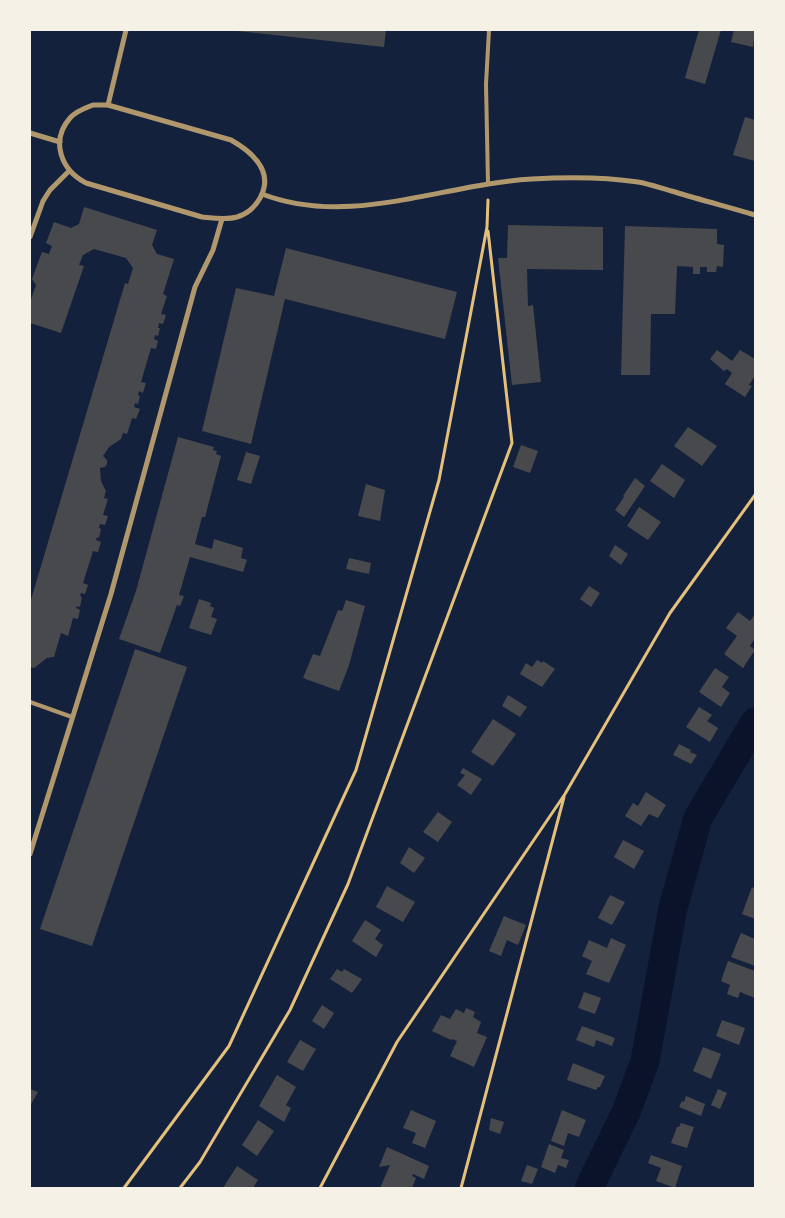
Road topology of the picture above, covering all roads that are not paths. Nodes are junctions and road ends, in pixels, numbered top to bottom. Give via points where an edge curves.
1 (126, 30) edge
2 (488, 30) edge
3 (108, 105) junction
4 (30, 133) edge
5 (60, 142) junction
6 (68, 171) junction
7 (488, 184) junction
8 (262, 194) junction
9 (755, 215) edge
10 (222, 218) junction
11 (30, 236) edge
12 (30, 702) edge
13 (72, 717) junction
14 (30, 854) edge

1 - 3 street
2 - 7 lane
3 - 5 street via 94,105 71,117
3 - 8 street via 239,144 257,160 263,171
4 - 5 street
5 - 6 street via 61,158
6 - 10 street via 86,183 202,217
6 - 11 street via 43,200
7 - 8 street via 381,204 337,207 299,204
7 - 9 street via 569,178 639,182
8 - 10 street via 248,212
10 - 13 street via 213,250 195,287 111,594
12 - 13 lane
13 - 14 street

